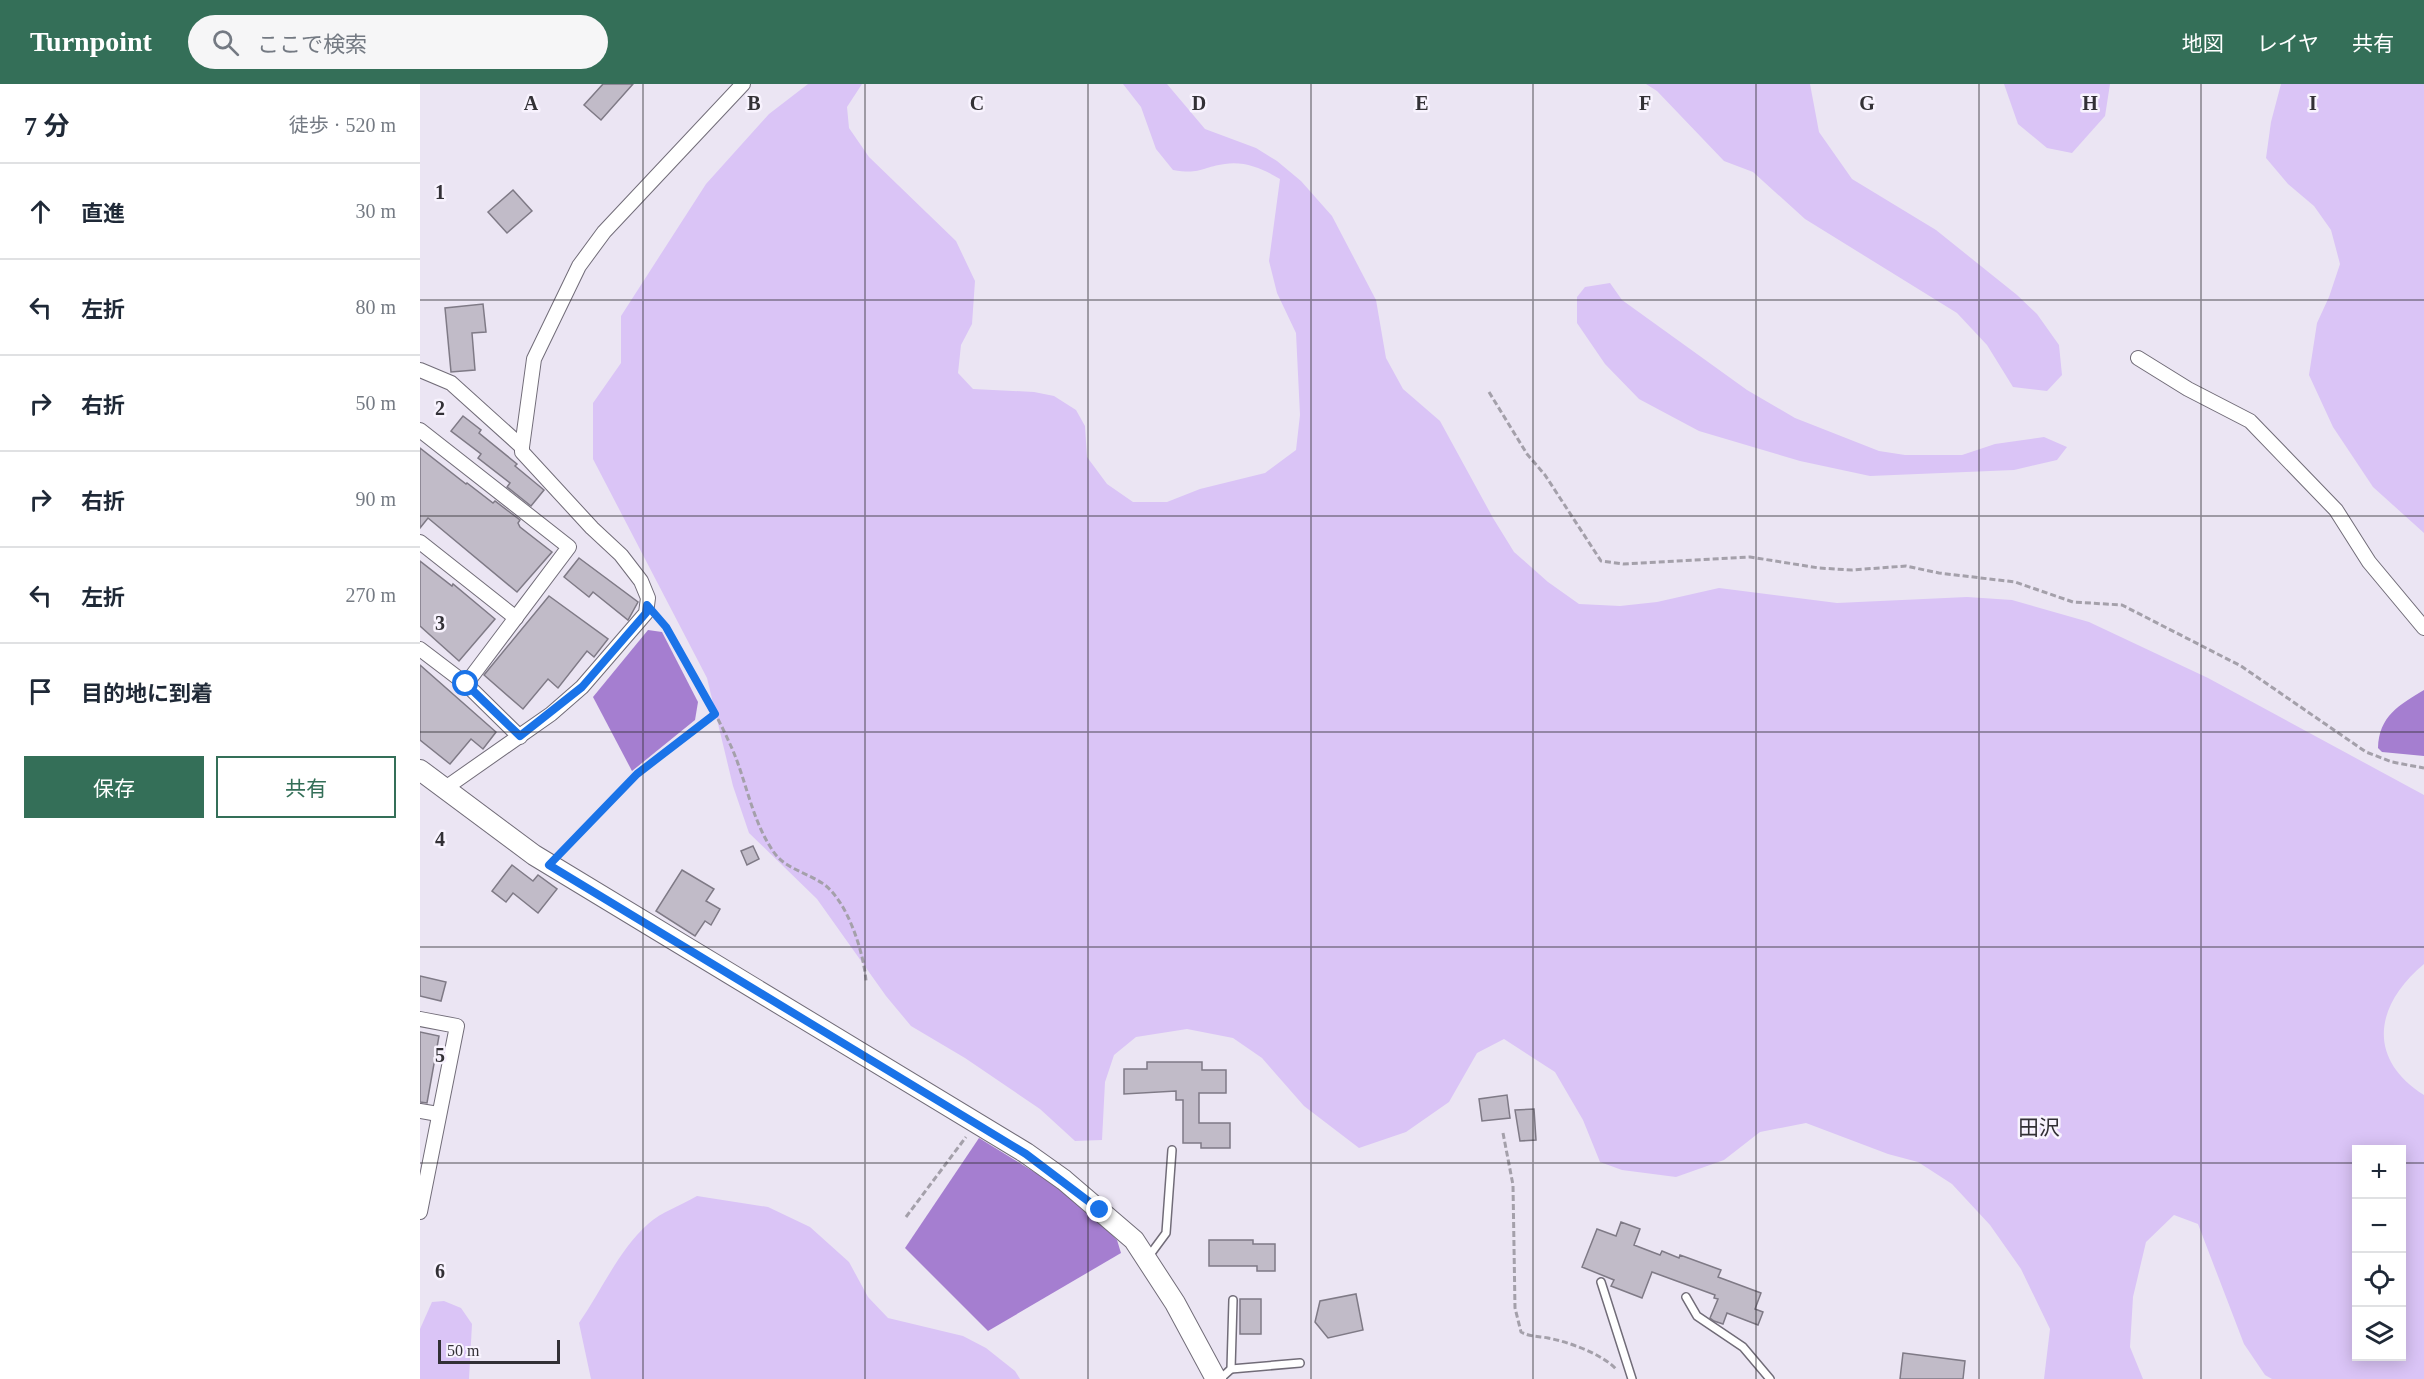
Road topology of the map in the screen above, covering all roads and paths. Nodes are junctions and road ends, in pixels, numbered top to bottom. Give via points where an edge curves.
1 (743, 84) edge
2 (2138, 358) dead end
3 (420, 370) edge
4 (1489, 392) dead end
5 (420, 430) edge
6 (522, 447) junction
7 (420, 542) edge
8 (647, 605) junction
9 (516, 618) junction
10 (2424, 628) edge
11 (420, 649) edge
12 (466, 684) junction
13 (715, 714) junction
14 (520, 736) junction
15 (2424, 768) edge
16 (420, 770) edge
17 (444, 789) junction
18 (549, 865) junction
19 (866, 981) dead end
20 (420, 1019) edge
21 (420, 1111) edge
22 (438, 1114) junction
23 (976, 1123) junction
24 (1503, 1134) dead end
25 (1172, 1150) dead end
26 (421, 1205) edge
27 (906, 1217) dead end
28 (1147, 1259) junction
29 (1601, 1282) dead end
30 (1686, 1297) dead end
31 (1233, 1300) dead end
32 (1300, 1364) dead end
33 (1619, 1373) dead end
34 (1222, 1376) edge
35 (1632, 1379) edge
36 (1770, 1379) edge

1 - 6 street via 604,232 579,266 534,359
2 - 10 street via 2250,421 2336,510 2369,562
3 - 6 street via 451,382
4 - 15 path via 1601,561 1623,564 1750,557 1852,570 1906,566 2015,582 2073,603 2122,605 2241,666 2366,752
5 - 9 street via 569,547
6 - 8 street via 522,452 621,555 641,581
7 - 9 street
8 - 13 path via 666,627
8 - 14 street via 646,613 582,687
9 - 12 street
11 - 12 street
12 - 14 street
13 - 18 path via 637,774
13 - 19 path via 772,850 780,860 832,891 859,944
14 - 17 street
16 - 17 street
17 - 18 street
18 - 23 street
20 - 22 street via 457,1026
21 - 22 street
22 - 26 street
23 - 27 path
23 - 28 street via 1064,1180 1134,1240
24 - 33 path via 1513,1185 1515,1308 1521,1332 1596,1356
25 - 28 lane via 1166,1233
28 - 34 street
29 - 35 lane
30 - 36 lane via 1696,1316 1743,1347
31 - 34 lane
32 - 34 lane

